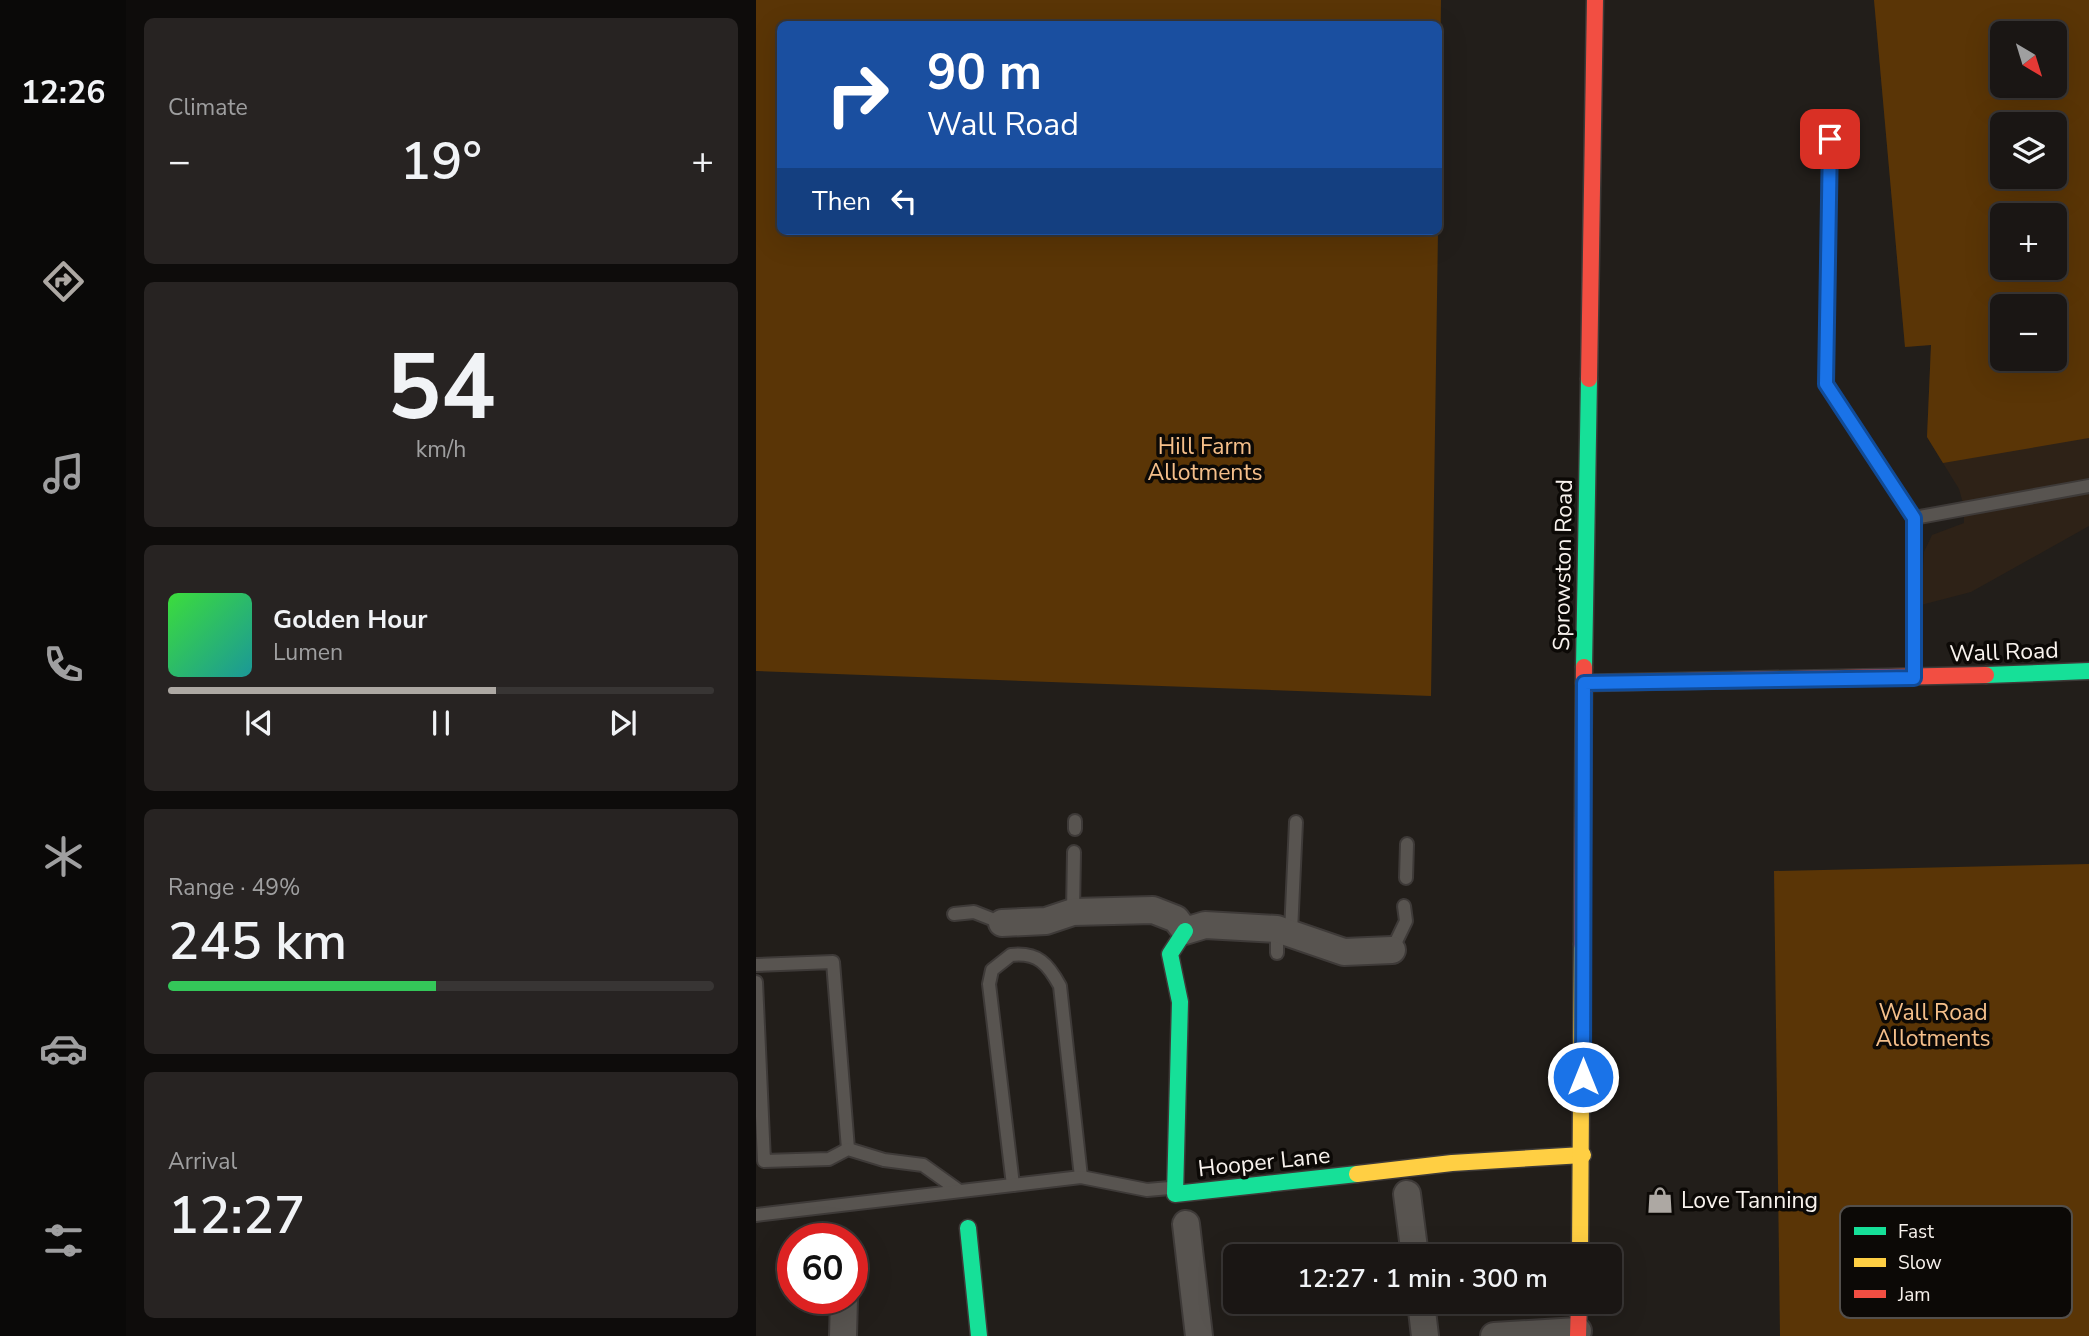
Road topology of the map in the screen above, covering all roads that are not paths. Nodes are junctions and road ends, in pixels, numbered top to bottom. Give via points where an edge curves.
1 (1595, 0) edge
2 (1830, 139) dead end
3 (2089, 486) edge
4 (1914, 518) junction
5 (2089, 671) edge
6 (1914, 678) junction
7 (1584, 683) junction
8 (1296, 822) dead end
9 (1407, 844) dead end
10 (1074, 852) dead end
11 (1406, 878) dead end
12 (1404, 906) dead end
13 (1073, 912) junction
14 (954, 914) dead end
15 (1002, 923) joint
16 (1185, 931) junction
17 (1282, 938) junction
18 (1392, 950) joint
19 (756, 965) edge
20 (756, 982) edge
21 (848, 1149) junction
22 (1583, 1155) junction
23 (760, 1161) edge
24 (1081, 1177) junction
25 (1013, 1185) junction
26 (1174, 1187) junction
27 (958, 1190) junction
28 (1407, 1194) dead end
29 (756, 1215) edge
30 (1186, 1224) dead end
31 (968, 1228) dead end
32 (1413, 1244) edge
33 (1580, 1244) edge
34 (844, 1314) edge
35 (1423, 1314) edge
36 (1579, 1314) edge
37 (1578, 1334) edge
38 (843, 1336) edge
39 (979, 1336) edge
40 (1199, 1336) edge
41 (1426, 1336) edge
42 (1494, 1336) edge

1 - 7 street, Sprowston Road
2 - 4 lane via 1826,384
3 - 4 lane
4 - 6 lane
5 - 6 street, Wall Road
6 - 7 street, Wall Road
7 - 22 street, Sprowston Road
8 - 17 lane
9 - 11 lane
10 - 13 lane
12 - 18 lane via 1406,920
13 - 15 street via 1046,921
13 - 16 street via 1153,910 1177,919
14 - 15 lane via 974,912
16 - 17 street via 1205,925
16 - 26 street, Hooper Lane via 1170,954 1180,1002
17 - 18 street via 1344,952
19 - 21 lane via 833,962
20 - 23 lane
21 - 23 lane via 829,1158
21 - 27 lane via 923,1165
22 - 26 street, Hooper Lane via 1452,1163 1175,1194
22 - 33 street, Sprowston Road
24 - 25 lane
24 - 25 lane via 1060,986 1041,959 1011,955 992,970 989,984
24 - 26 lane via 1147,1190
25 - 27 lane
27 - 29 lane
28 - 32 street
30 - 40 street
31 - 39 street
34 - 38 street
35 - 41 street
36 - 37 street
37 - 42 street

